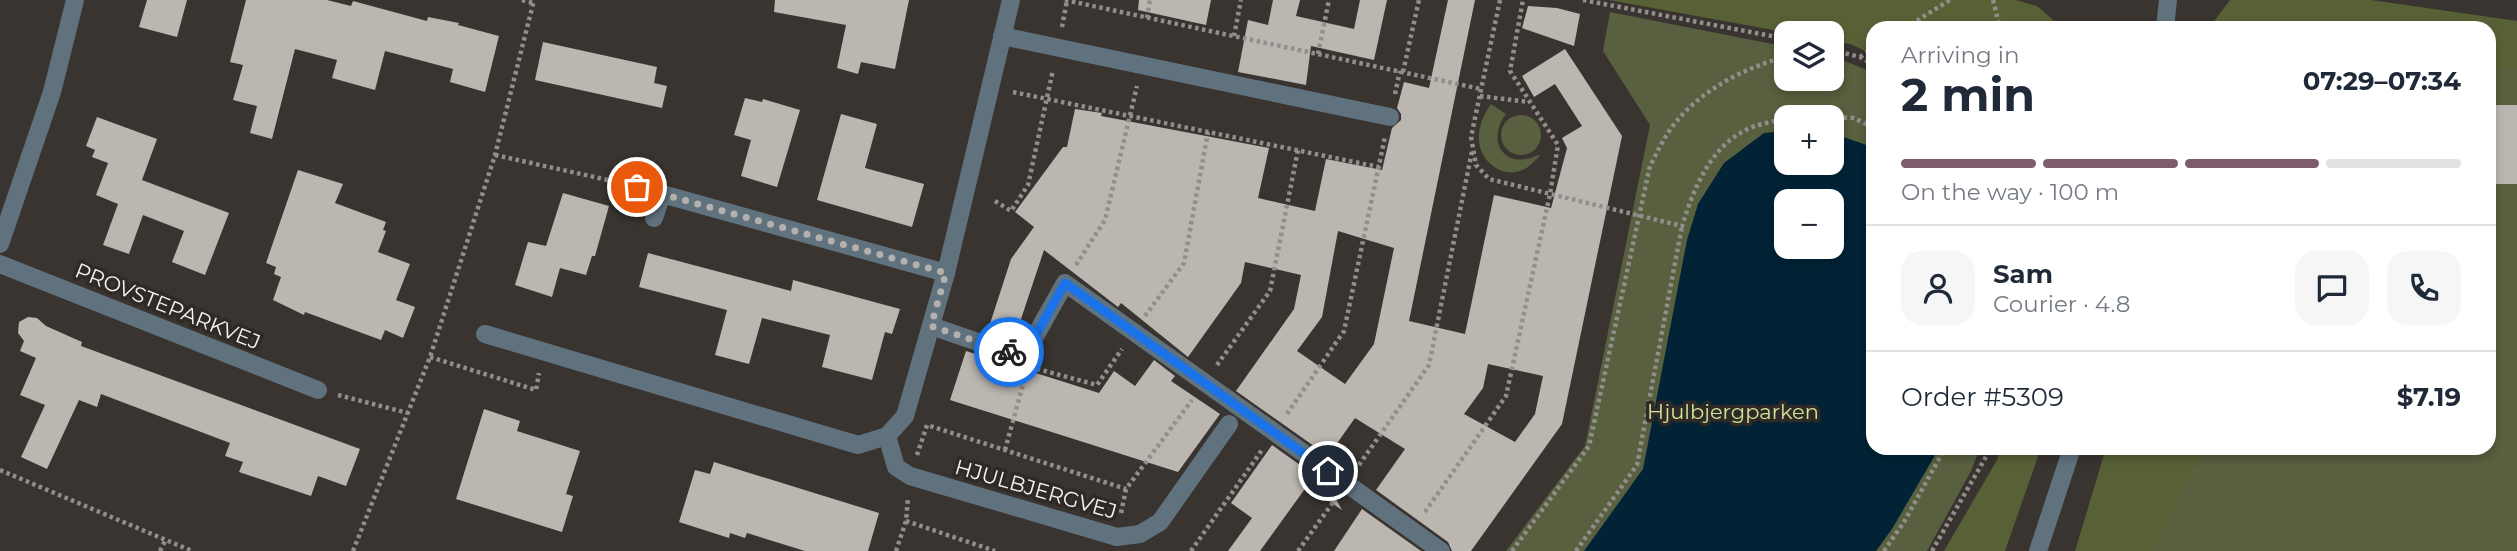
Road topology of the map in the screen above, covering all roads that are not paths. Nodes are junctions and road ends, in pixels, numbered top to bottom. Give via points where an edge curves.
1 (75, 0) edge
2 (1011, 0) edge
3 (2168, 0) edge
4 (2166, 21) edge
5 (1002, 36) junction
6 (1390, 117) road end
7 (637, 187) road end
8 (662, 194) junction
9 (654, 218) dead end
10 (0, 244) edge
11 (0, 264) edge
12 (946, 273) junction
13 (931, 326) junction
14 (485, 334) dead end
15 (318, 390) road end
16 (1229, 424) dead end
17 (887, 436) junction
18 (2070, 455) edge
19 (1441, 551) edge
20 (2038, 551) edge

1 - 10 street via 52,92
2 - 5 street
3 - 4 street
5 - 6 street
5 - 12 street
7 - 8 street
8 - 9 street
8 - 12 street
11 - 15 street, PROVSTEPARKVEJ
12 - 13 street
13 - 17 street via 905,416
13 - 19 street via 1010,353 1033,340 1065,283
14 - 17 street via 858,445
16 - 17 street, HJULBJERGVEJ via 1160,522 1140,534 1117,537 910,476 896,467
18 - 20 street

